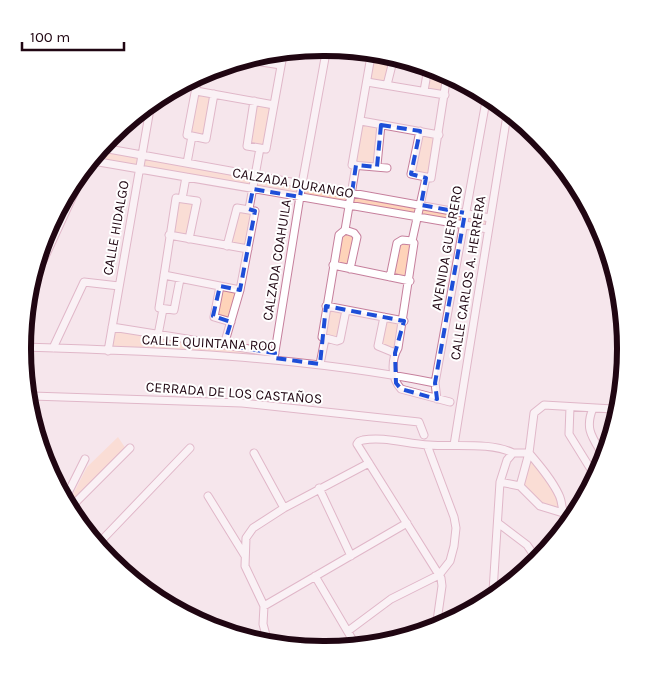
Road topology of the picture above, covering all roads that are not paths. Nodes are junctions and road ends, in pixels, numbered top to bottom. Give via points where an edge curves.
1 (326, 56) edge
2 (282, 59) edge
3 (370, 59) edge
4 (264, 62) edge
5 (392, 64) edge
6 (281, 65) junction
7 (427, 74) edge
8 (367, 82) junction
9 (446, 83) edge
10 (197, 85) edge
11 (387, 85) junction
12 (196, 91) junction
13 (424, 91) junction
14 (214, 94) junction
15 (445, 94) junction
16 (254, 101) junction
17 (485, 104) edge
18 (274, 105) junction
19 (149, 114) edge
20 (506, 119) edge
21 (360, 121) junction
22 (381, 125) junction
23 (420, 132) junction
24 (438, 135) junction
25 (192, 136) junction
26 (260, 148) junction
27 (109, 149) edge
28 (142, 155) junction
29 (98, 163) edge
30 (187, 163) junction
31 (356, 165) junction
32 (377, 166) junction
33 (387, 168) dead end
34 (139, 169) junction
35 (256, 175) junction
36 (186, 177) junction
37 (426, 178) junction
38 (302, 184) junction
39 (253, 189) junction
40 (352, 193) junction
41 (300, 197) junction
42 (182, 199) junction
43 (350, 205) junction
44 (421, 205) junction
45 (249, 209) junction
46 (465, 213) junction
47 (419, 217) junction
48 (490, 218) junction
49 (465, 225) junction
50 (488, 229) junction
51 (345, 230) junction
52 (169, 235) junction
53 (189, 239) junction
54 (412, 241) junction
55 (227, 246) junction
56 (248, 249) junction
57 (333, 265) junction
58 (350, 269) junction
59 (164, 276) junction
60 (390, 277) junction
61 (180, 279) junction
62 (410, 282) junction
63 (119, 286) junction
64 (220, 286) junction
65 (240, 290) junction
66 (326, 306) junction
67 (162, 309) junction
68 (346, 310) junction
69 (384, 317) junction
70 (404, 321) junction
71 (231, 322) junction
72 (112, 327) junction
73 (158, 335) junction
74 (325, 339) junction
75 (224, 345) junction
76 (31, 347) edge
77 (53, 348) junction
78 (108, 351) junction
79 (395, 353) junction
80 (274, 356) junction
81 (320, 364) junction
82 (393, 374) junction
83 (435, 383) junction
84 (35, 396) edge
85 (437, 399) junction
86 (450, 402) dead end
87 (570, 407) junction
88 (593, 408) junction
89 (610, 409) edge
90 (424, 435) dead end
91 (427, 445) junction
92 (454, 446) junction
93 (130, 448) dead end
94 (190, 448) dead end
95 (599, 448) edge
96 (254, 453) dead end
97 (513, 453) junction
98 (529, 453) junction
99 (85, 459) dead end
100 (368, 463) junction
101 (591, 469) edge
102 (500, 482) junction
103 (520, 486) junction
104 (319, 488) junction
105 (68, 491) edge
106 (208, 496) dead end
107 (75, 503) edge
108 (284, 508) junction
109 (564, 516) edge
110 (407, 523) junction
111 (498, 523) junction
112 (103, 540) edge
113 (533, 554) edge
114 (351, 556) junction
115 (245, 557) junction
116 (439, 575) junction
117 (315, 576) junction
118 (493, 587) edge
119 (264, 606) junction
120 (437, 618) edge
121 (348, 631) junction
122 (266, 636) edge
123 (353, 640) edge

1 - 38 street, CALZADA COAHUILA
2 - 6 street
3 - 8 street
4 - 6 street
5 - 11 street
6 - 18 street
7 - 13 street
8 - 11 street
8 - 21 street
9 - 15 street
10 - 12 street
11 - 13 street
12 - 14 street
12 - 25 street via 187,135
13 - 15 street
14 - 16 street
14 - 25 street via 206,139
15 - 24 street
16 - 18 street
16 - 26 street via 247,146
17 - 46 street, AVENIDA GUERRERO
18 - 26 street via 266,149
19 - 28 street, CALLE HIDALGO
20 - 48 street, CALLE CARLOS A. HERRERA
21 - 22 street
21 - 31 street via 352,164
22 - 23 street
22 - 32 street
23 - 24 street
23 - 37 street via 411,174
24 - 37 street via 432,178
25 - 30 street
26 - 35 street
27 - 28 street, CALZADA DURANGO
28 - 30 street, CALZADA DURANGO
28 - 34 street, CALLE HIDALGO
29 - 34 street, CALZADA DURANGO
30 - 35 street, CALZADA DURANGO
31 - 32 street
31 - 40 street
32 - 33 street
34 - 36 street, CALZADA DURANGO
34 - 63 street, CALLE HIDALGO
35 - 38 street, CALZADA DURANGO
35 - 39 street
36 - 39 street, CALZADA DURANGO
36 - 42 street
37 - 44 street
38 - 40 street, CALZADA DURANGO
38 - 41 street, CALZADA COAHUILA
39 - 41 street, CALZADA DURANGO
39 - 45 street
40 - 43 street
40 - 44 street, CALZADA DURANGO
41 - 43 street, CALZADA DURANGO
41 - 80 street, CALZADA COAHUILA
42 - 52 street via 176,198
42 - 53 street via 197,201
43 - 47 street, CALZADA DURANGO
43 - 51 street
44 - 46 street, CALZADA DURANGO
44 - 47 street
45 - 55 street via 237,208
45 - 56 street via 255,211
46 - 48 street, CALZADA DURANGO
46 - 49 street, AVENIDA GUERRERO
47 - 49 street, CALZADA DURANGO
47 - 54 street
48 - 50 street, CALLE CARLOS A. HERRERA
49 - 50 street, CALZADA DURANGO
49 - 83 street, AVENIDA GUERRERO
50 - 92 street, CALLE CARLOS A. HERRERA
51 - 57 street via 339,236
51 - 58 street via 357,237
52 - 53 street
52 - 59 street
53 - 55 street
54 - 60 street via 397,242
54 - 62 street
55 - 56 street
56 - 65 street
57 - 58 street
57 - 66 street
58 - 60 street
59 - 61 street
59 - 67 street via 159,308
60 - 62 street
61 - 64 street
61 - 67 street via 174,310
62 - 70 street
63 - 72 street, CALLE HIDALGO
63 - 77 street via 84,282
64 - 65 street
64 - 71 street via 214,317
65 - 71 street
66 - 68 street
66 - 74 street via 321,334
67 - 73 street
68 - 69 street
68 - 74 street via 340,340
69 - 70 street
69 - 79 street via 378,346
70 - 79 street
71 - 75 street
72 - 73 street, CALLE QUINTANA ROO
72 - 78 street, CALLE HIDALGO
73 - 75 street, CALLE QUINTANA ROO
74 - 81 street
75 - 80 street, CALLE QUINTANA ROO
76 - 77 street, CALLE QUINTANA ROO
77 - 78 street, CALLE QUINTANA ROO
78 - 80 street, CALLE QUINTANA ROO
79 - 82 street
80 - 81 street, CALLE QUINTANA ROO
81 - 82 street, CALLE QUINTANA ROO
82 - 83 street, CALLE QUINTANA ROO
82 - 85 street via 401,389
83 - 85 street, AVENIDA GUERRERO
84 - 90 street, CERRADA DE LOS CASTAÑOS via 280,406 419,422
85 - 86 street
87 - 88 street
87 - 98 street via 544,405 534,413
87 - 101 street via 569,434
88 - 89 street
88 - 95 street via 588,426
91 - 92 street
91 - 100 street via 363,440 357,444
91 - 116 street via 456,528 450,561
92 - 97 street via 504,448
93 - 107 street
94 - 112 street
96 - 108 street
97 - 98 street
97 - 102 street via 507,460
98 - 103 street
98 - 109 street via 560,497
99 - 105 street
100 - 104 street
100 - 110 street
102 - 103 street
102 - 111 street
103 - 109 street via 540,506
104 - 108 street
104 - 114 street
106 - 115 street
108 - 115 street via 250,532 246,538
110 - 114 street
110 - 116 street
111 - 113 street
111 - 118 street
114 - 117 street
115 - 119 street
116 - 120 street via 442,586
116 - 121 street via 391,599
117 - 119 street
117 - 121 street
119 - 122 street via 262,624
121 - 123 street

